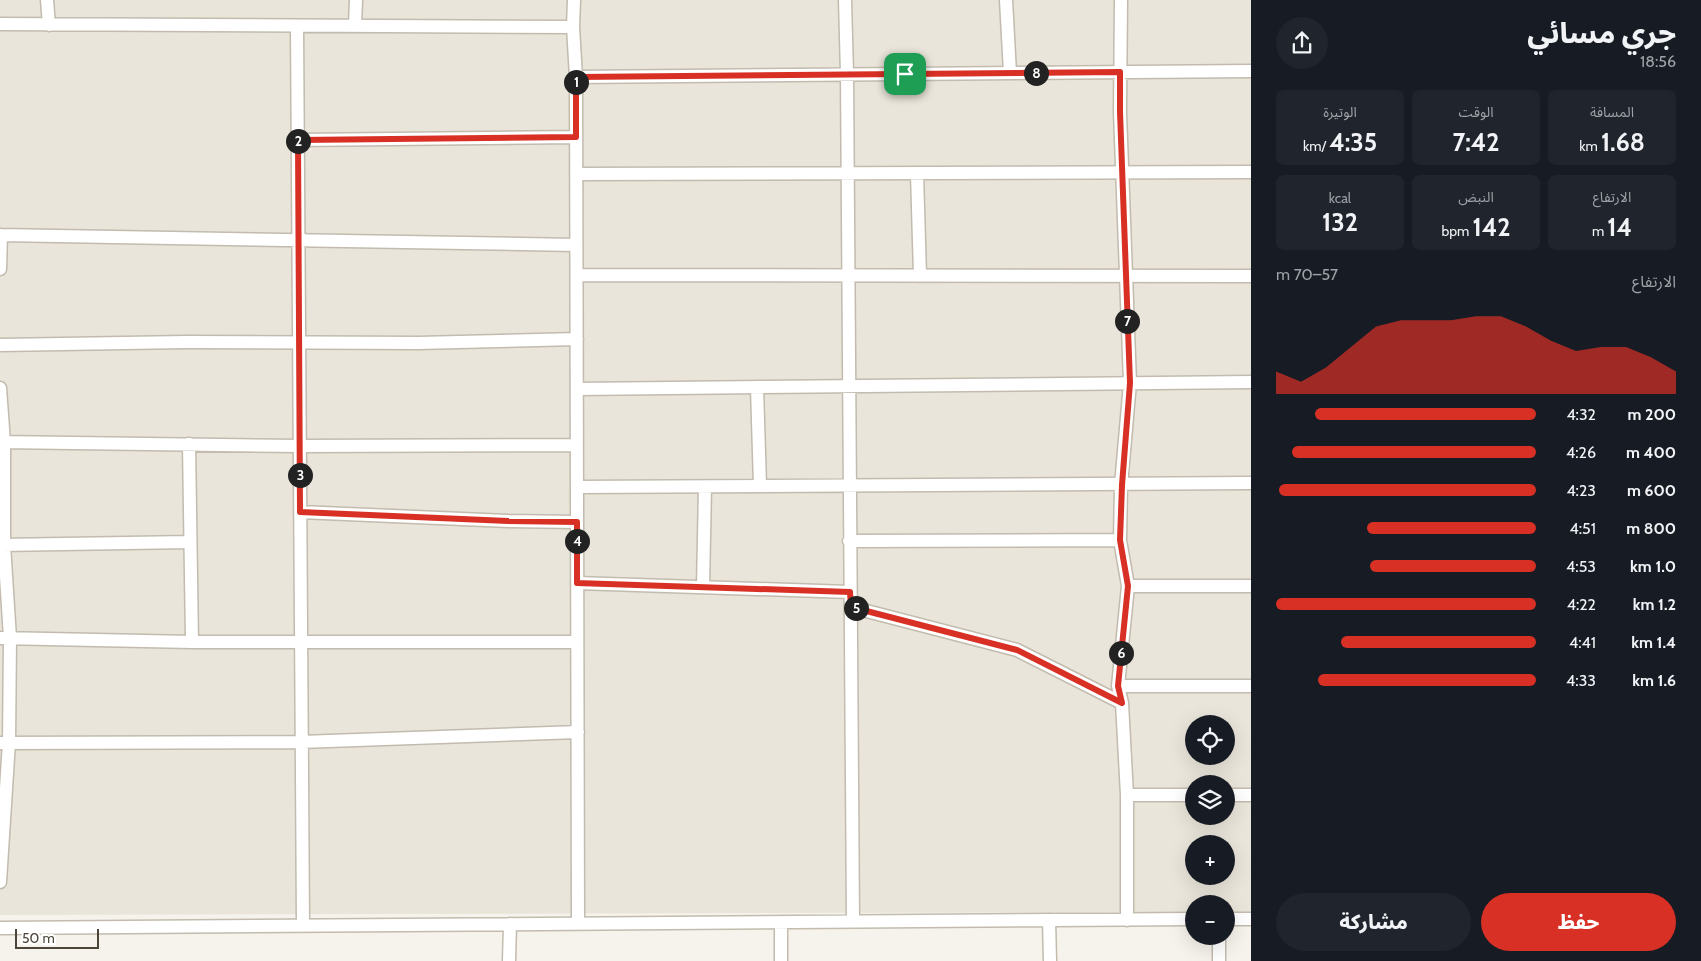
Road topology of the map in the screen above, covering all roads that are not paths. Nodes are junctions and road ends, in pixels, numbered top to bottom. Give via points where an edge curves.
1 (48, 0) edge
2 (356, 0) edge
3 (574, 0) edge
4 (845, 0) edge
5 (1006, 0) edge
6 (1121, 0) edge
7 (0, 24) edge
8 (50, 25) junction
9 (297, 26) junction
10 (355, 26) junction
11 (573, 27) junction
12 (1251, 71) edge
13 (1120, 72) junction
14 (1010, 73) junction
15 (847, 74) junction
16 (576, 77) junction
17 (576, 137) junction
18 (298, 140) junction
19 (1122, 172) junction
20 (1251, 172) edge
21 (846, 173) junction
22 (918, 173) junction
23 (576, 174) junction
24 (1, 235) edge
25 (298, 239) junction
26 (576, 245) junction
27 (0, 269) edge
28 (576, 274) junction
29 (847, 275) junction
30 (920, 276) junction
31 (1126, 276) junction
32 (1251, 276) edge
33 (577, 339) junction
34 (298, 342) junction
35 (0, 344) edge
36 (1251, 382) edge
37 (1130, 383) junction
38 (848, 386) junction
39 (757, 387) junction
40 (0, 388) edge
41 (577, 389) junction
42 (2, 442) edge
43 (189, 444) junction
44 (577, 445) junction
45 (299, 446) junction
46 (1251, 483) edge
47 (1122, 485) junction
48 (705, 486) junction
49 (760, 486) junction
50 (577, 487) junction
51 (849, 487) junction
52 (300, 512) junction
53 (577, 522) junction
54 (1120, 540) junction
55 (849, 541) junction
56 (190, 542) junction
57 (2, 545) edge
58 (577, 583) junction
59 (1128, 586) junction
60 (1251, 586) edge
61 (703, 587) junction
62 (850, 592) junction
63 (851, 607) junction
64 (5, 638) edge
65 (192, 642) junction
66 (301, 642) junction
67 (578, 642) junction
68 (1118, 686) junction
69 (1251, 686) edge
70 (1122, 703) junction
71 (578, 732) junction
72 (301, 742) junction
73 (5, 743) edge
74 (1128, 795) junction
75 (1185, 795) edge
76 (1235, 795) edge
77 (1251, 795) edge
78 (0, 882) edge
79 (1185, 919) edge
80 (1235, 919) edge
81 (1251, 919) edge
82 (1049, 920) junction
83 (1127, 920) junction
84 (781, 922) junction
85 (852, 922) junction
86 (578, 923) junction
87 (510, 924) junction
88 (303, 925) junction
89 (0, 928) edge
90 (1219, 945) edge
91 (509, 961) edge
92 (781, 961) edge
93 (1050, 961) edge
94 (1219, 961) edge

1 - 8 street
2 - 10 street
3 - 11 street
4 - 15 street
5 - 14 street
6 - 13 street
7 - 8 street
8 - 9 street
9 - 10 street
9 - 18 street
10 - 11 street
11 - 16 street
12 - 13 street
13 - 14 street
13 - 19 street
14 - 15 street
15 - 16 street
15 - 21 street
16 - 17 street
17 - 18 street
17 - 23 street
18 - 25 street
19 - 20 street
19 - 22 street
19 - 31 street
21 - 22 street
21 - 23 street
21 - 29 street
22 - 30 street
23 - 26 street
24 - 25 street
24 - 27 street
25 - 26 street
25 - 34 street
26 - 28 street
28 - 29 street
28 - 33 street
29 - 30 street
29 - 38 street
30 - 31 street
31 - 32 street
31 - 37 street
33 - 34 street via 418,344
33 - 41 street
34 - 35 street
34 - 45 street
36 - 37 street
37 - 38 street
37 - 47 street
38 - 39 street
38 - 51 street
39 - 41 street
39 - 49 street
40 - 42 street
41 - 44 street
42 - 43 street
42 - 57 street
43 - 45 street
43 - 56 street
44 - 45 street
44 - 50 street
45 - 52 street
46 - 47 street
47 - 51 street
47 - 54 street
48 - 49 street
48 - 50 street
48 - 61 street
49 - 51 street
50 - 53 street
51 - 55 street
52 - 53 street
52 - 66 street
53 - 58 street
54 - 55 street
54 - 59 street
55 - 62 street
56 - 57 street
56 - 65 street
57 - 64 street
58 - 61 street
58 - 67 street
59 - 60 street
59 - 68 street
61 - 62 street
62 - 63 street
63 - 70 street via 1017,650
63 - 85 street
64 - 65 street
64 - 73 street
65 - 66 street
66 - 67 street
66 - 72 street
67 - 71 street
68 - 69 street
68 - 70 street
70 - 74 street
71 - 72 street
71 - 86 street
72 - 73 street
72 - 88 street
73 - 78 street
74 - 75 street
74 - 83 street
76 - 77 street
79 - 83 street
80 - 81 street
82 - 83 street
82 - 85 street
82 - 93 street
84 - 85 street
84 - 86 street
84 - 92 street
86 - 87 street
87 - 88 street
87 - 91 street
88 - 89 street
90 - 94 street

